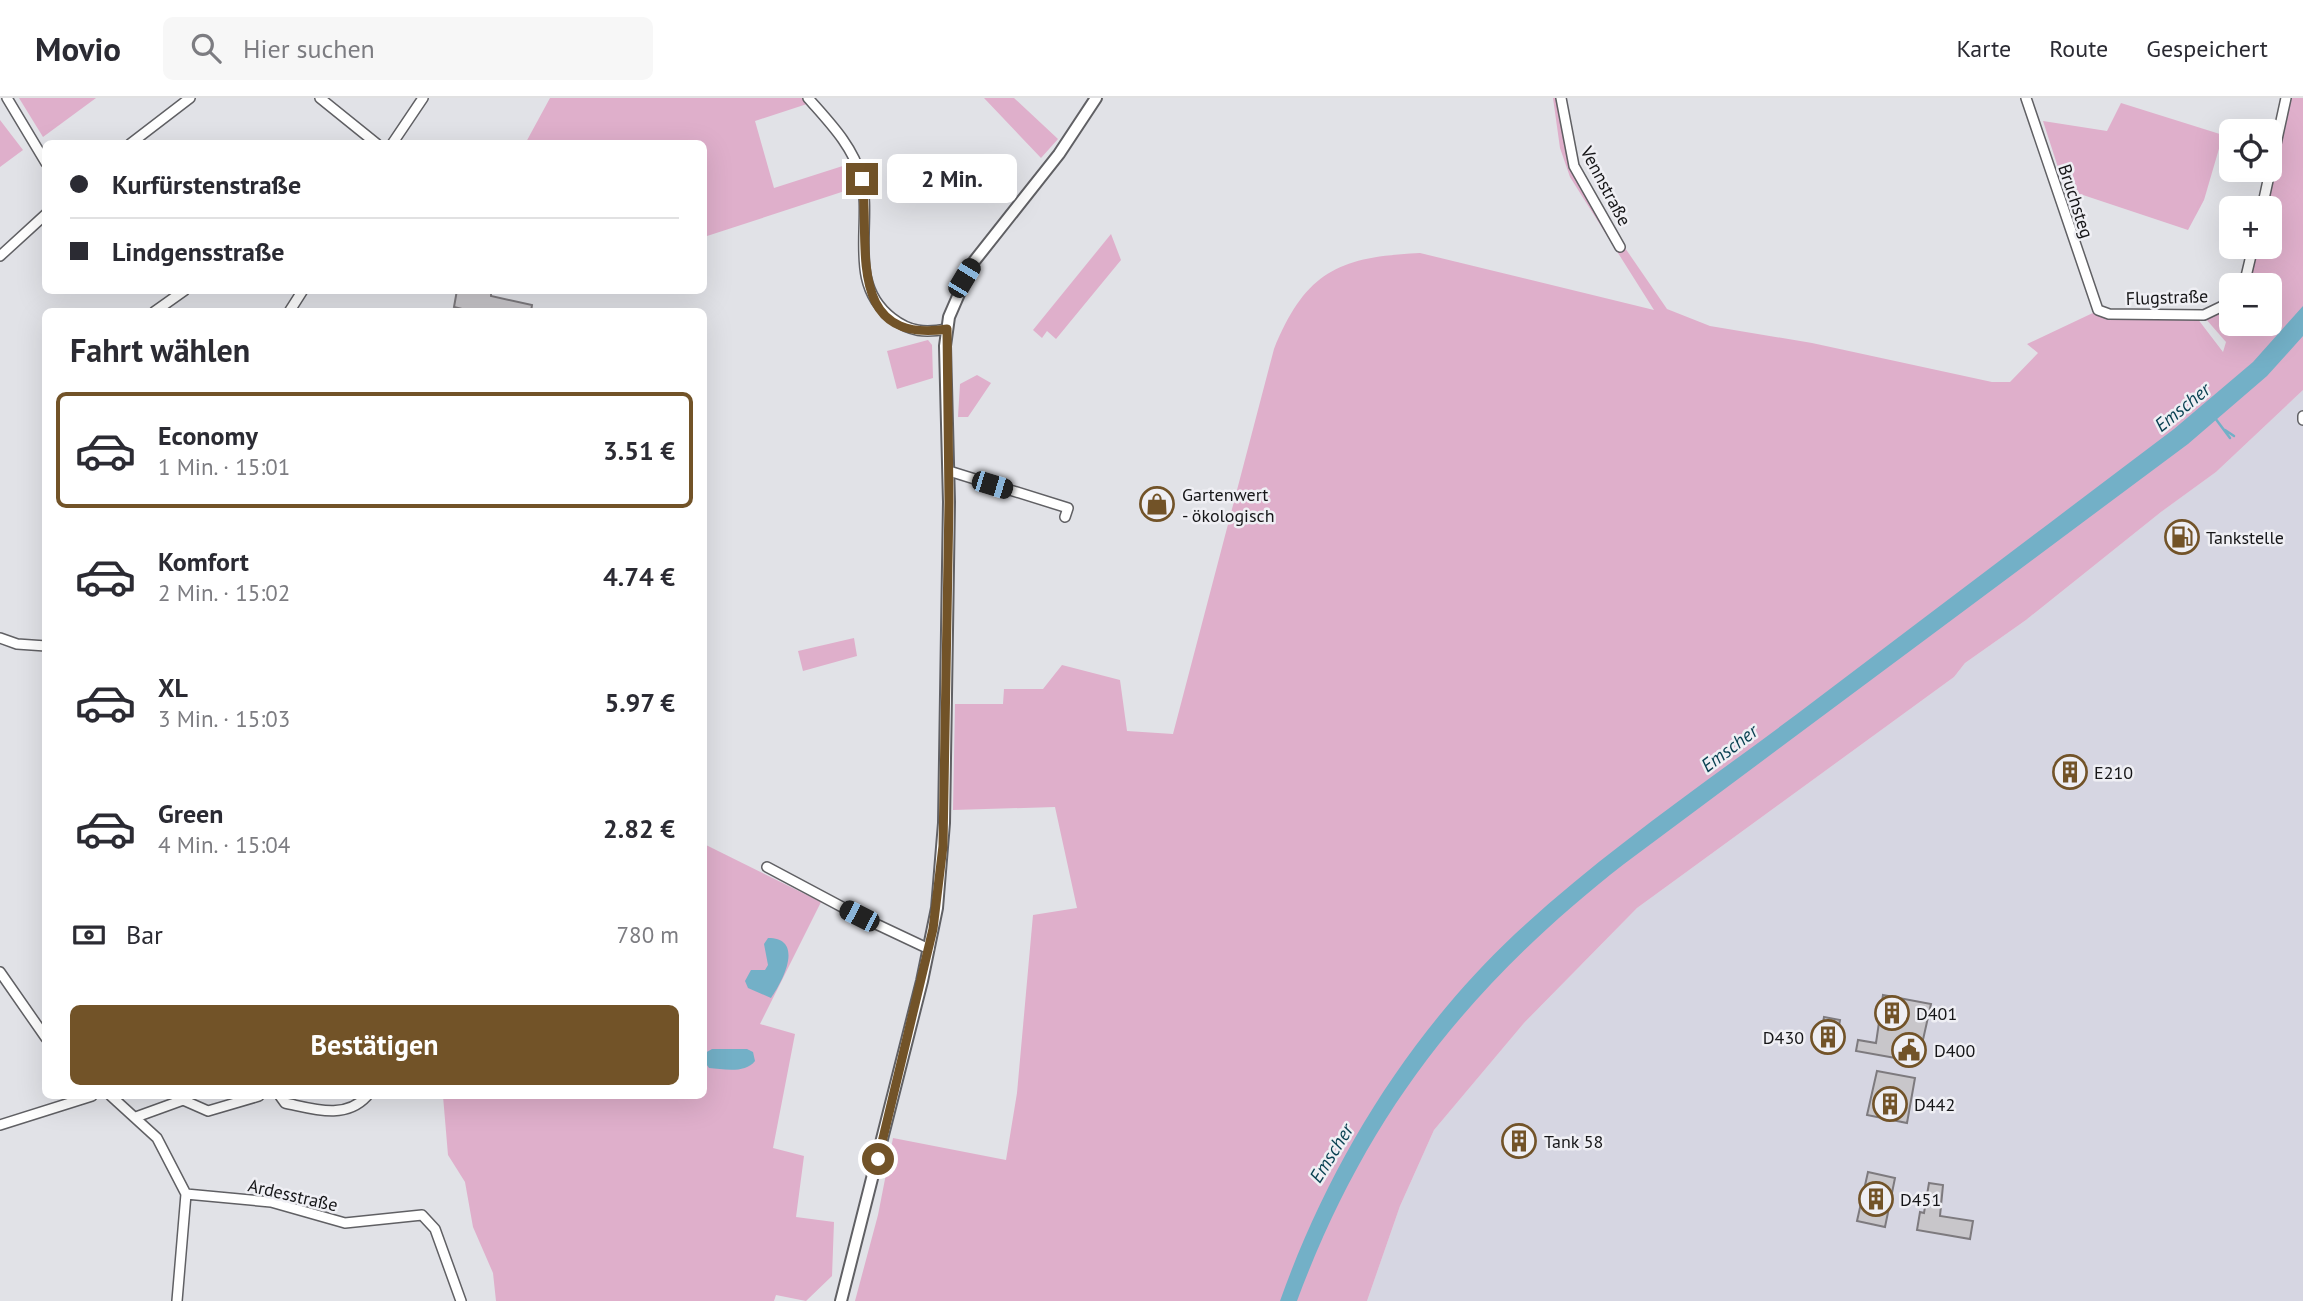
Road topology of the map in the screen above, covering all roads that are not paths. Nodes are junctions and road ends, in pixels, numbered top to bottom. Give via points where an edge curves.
1 (7, 98) edge
2 (190, 98) edge
3 (320, 98) edge
4 (423, 98) edge
5 (808, 98) edge
6 (1096, 98) edge
7 (1561, 98) edge
8 (2026, 98) edge
9 (2286, 98) edge
10 (135, 140) edge
11 (372, 140) edge
12 (395, 140) edge
13 (42, 156) edge
14 (2265, 196) edge
15 (42, 218) edge
16 (1620, 247) dead end
17 (0, 256) edge
18 (179, 294) edge
19 (160, 308) edge
20 (2219, 308) edge
21 (2101, 312) joint
22 (947, 329) junction
23 (949, 471) junction
24 (1065, 517) dead end
25 (0, 638) edge
26 (42, 646) edge
27 (767, 867) dead end
28 (929, 949) junction
29 (0, 972) edge
30 (42, 1032) edge
31 (82, 1099) edge
32 (115, 1099) edge
33 (249, 1099) edge
34 (283, 1099) edge
35 (363, 1099) edge
36 (136, 1117) junction
37 (0, 1125) edge
38 (186, 1194) junction
39 (177, 1301) edge
40 (461, 1301) edge
41 (842, 1301) edge

1 - 13 street
2 - 10 street
3 - 11 street
4 - 12 street
5 - 22 street via 848,147 859,172 864,268 876,301 912,331
6 - 22 main road via 1059,154 972,264 958,290
7 - 16 street, Vennstraße via 1574,166
8 - 21 street, Bruchsteg via 2094,304
9 - 14 street
15 - 17 street
18 - 19 street
20 - 21 street, Flugstraße via 2204,315
22 - 23 main road
23 - 24 street via 1068,508
23 - 28 main road via 943,835
25 - 26 street
27 - 28 street
28 - 41 main road
29 - 30 street
31 - 37 street
32 - 36 street
33 - 36 street via 208,1111 183,1100
34 - 35 street via 335,1112
36 - 38 street via 157,1138
38 - 39 street
38 - 40 street, Ardesstraße via 271,1202 345,1223 422,1215 435,1229

